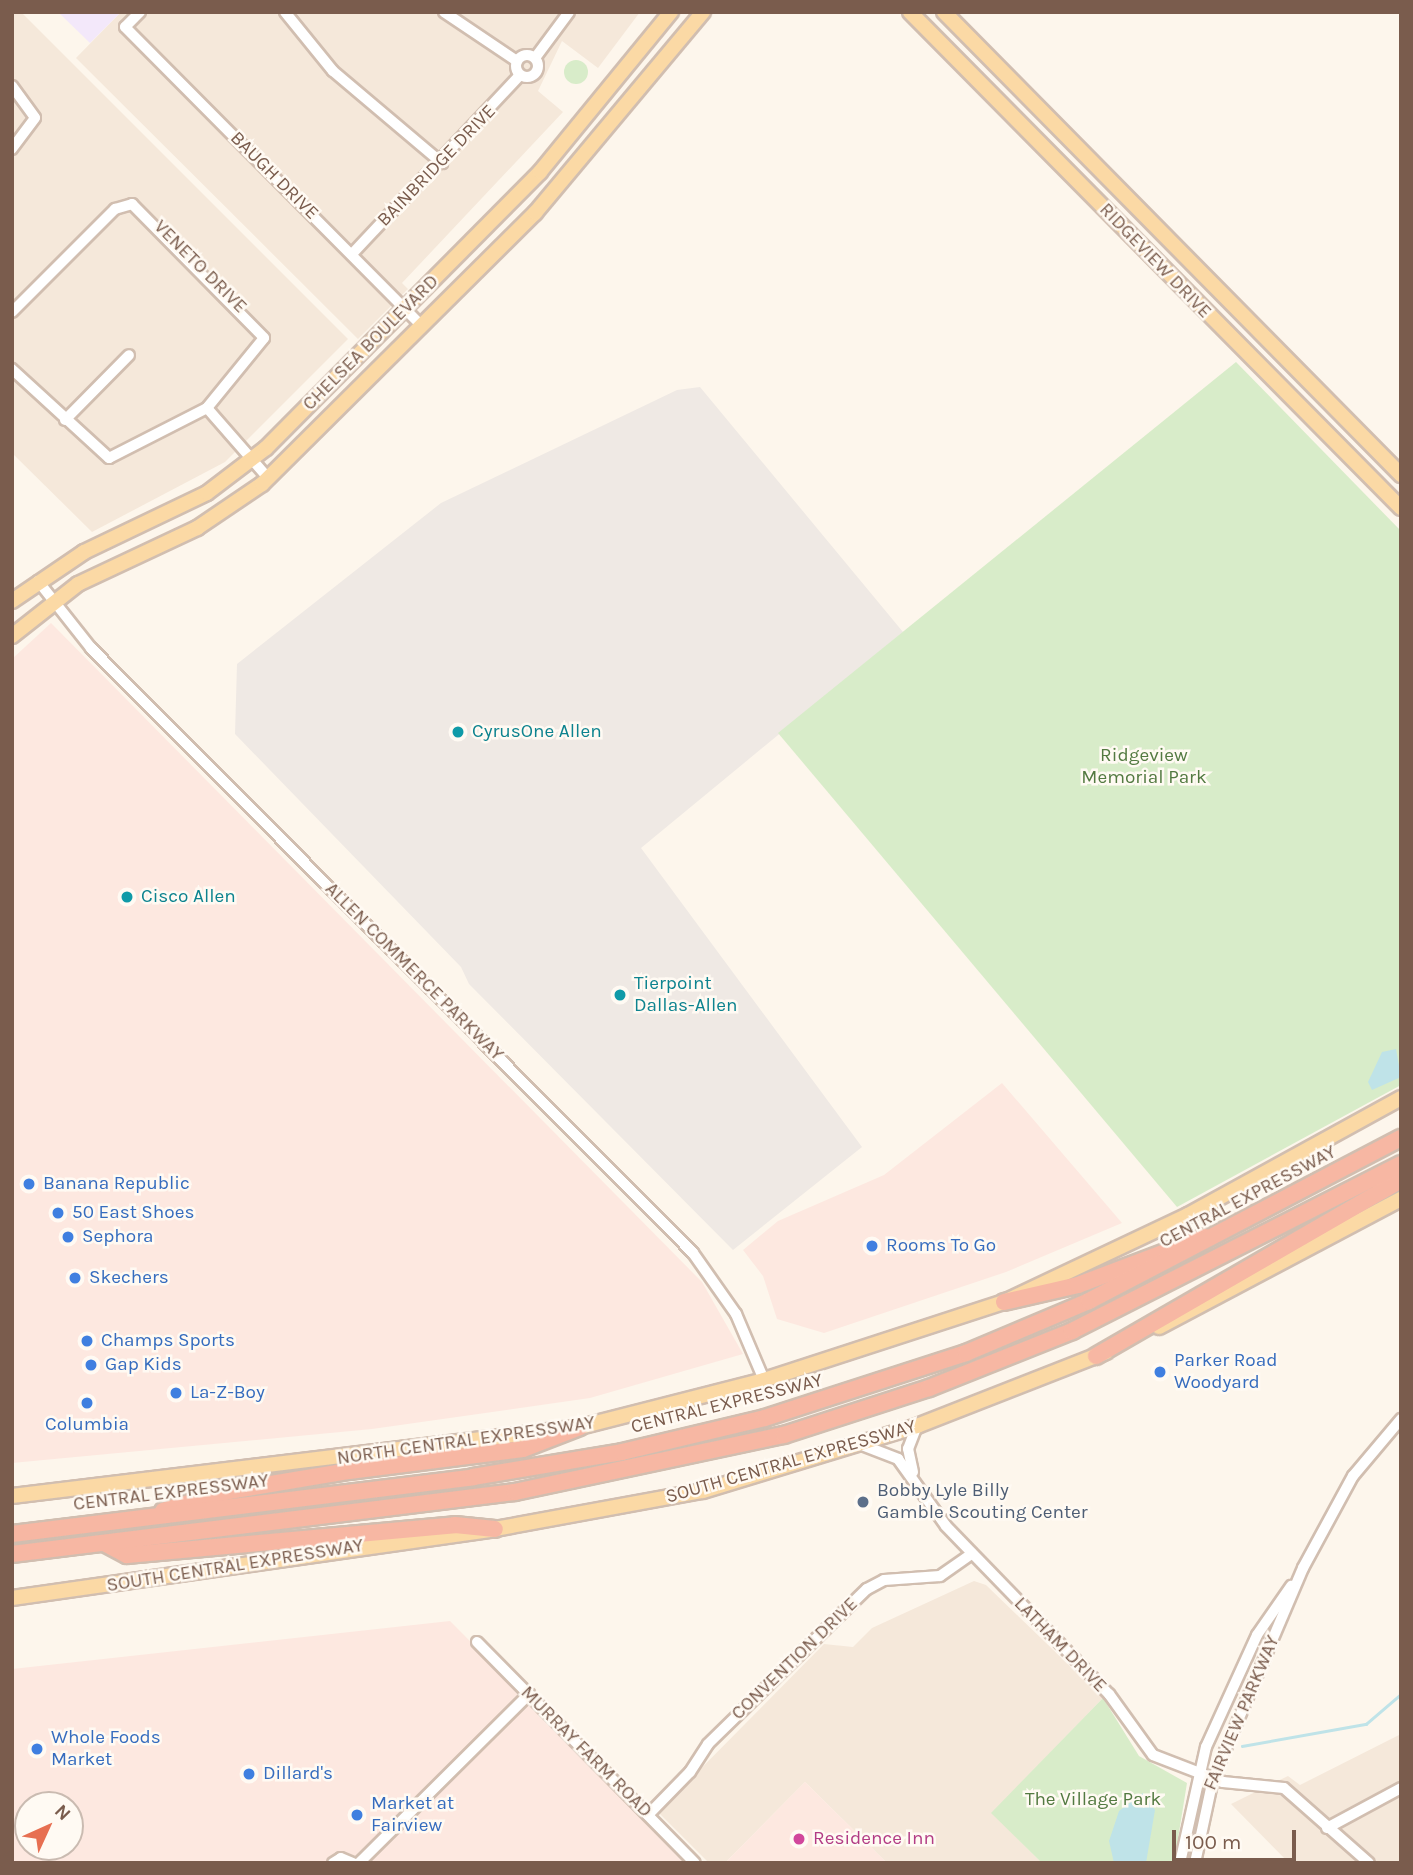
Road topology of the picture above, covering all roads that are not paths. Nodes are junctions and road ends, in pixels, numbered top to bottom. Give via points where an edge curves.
1 (140, 12) edge
2 (285, 12) edge
3 (444, 12) edge
4 (569, 12) edge
5 (671, 12) edge
6 (703, 12) edge
7 (910, 12) edge
8 (944, 12) edge
9 (534, 58) junction
10 (517, 61) junction
11 (520, 75) junction
12 (12, 86) edge
13 (12, 149) edge
14 (442, 163) junction
15 (352, 254) junction
16 (405, 308) junction
17 (12, 312) edge
18 (1249, 324) junction
19 (422, 326) junction
20 (1232, 340) junction
21 (129, 355) dead end
22 (12, 369) edge
23 (207, 408) junction
24 (65, 421) junction
25 (252, 460) junction
26 (1401, 475) edge
27 (268, 478) junction
28 (1401, 508) edge
29 (38, 581) junction
30 (12, 601) edge
31 (52, 602) junction
32 (12, 636) edge
33 (1398, 1100) edge
34 (1401, 1138) edge
35 (1401, 1164) edge
36 (1401, 1180) edge
37 (1401, 1199) edge
38 (1234, 1228) junction
39 (1004, 1302) junction
40 (1096, 1356) junction
41 (764, 1380) junction
42 (1401, 1419) edge
43 (917, 1426) junction
44 (580, 1427) junction
45 (862, 1445) junction
46 (12, 1496) edge
47 (928, 1503) junction
48 (144, 1518) junction
49 (495, 1528) junction
50 (12, 1534) edge
51 (104, 1543) junction
52 (12, 1554) edge
53 (972, 1554) junction
54 (1303, 1567) junction
55 (12, 1598) edge
56 (477, 1642) dead end
57 (529, 1694) junction
58 (1198, 1774) junction
59 (1213, 1779) junction
60 (1401, 1788) edge
61 (648, 1815) junction
62 (1326, 1828) junction
63 (333, 1863) edge
64 (353, 1863) edge
65 (359, 1863) edge
66 (695, 1863) edge
67 (1180, 1863) edge
68 (1195, 1863) edge
69 (1369, 1863) edge

1 - 15 street, BAUGH DRIVE via 125,27
2 - 14 street via 333,72
3 - 10 street
4 - 9 street, BAINBRIDGE DRIVE
5 - 16 main road, CHELSEA BOULEVARD via 547,165
6 - 19 main road, CHELSEA BOULEVARD via 568,178
7 - 20 main road, RIDGEVIEW DRIVE
8 - 18 main road, RIDGEVIEW DRIVE
9 - 10 street
9 - 11 street, BAINBRIDGE DRIVE via 535,74
10 - 11 street
11 - 14 street, BAINBRIDGE DRIVE
12 - 13 street via 35,118
14 - 15 street, BAINBRIDGE DRIVE
15 - 16 street, BAUGH DRIVE
16 - 19 street, BAUGH DRIVE
16 - 25 main road, CHELSEA BOULEVARD
17 - 23 street, VENETO DRIVE via 115,209 130,204 142,209 264,338
18 - 20 main road
18 - 26 main road, RIDGEVIEW DRIVE
19 - 27 main road, CHELSEA BOULEVARD
20 - 28 main road, RIDGEVIEW DRIVE
21 - 24 street
22 - 24 street
23 - 24 street via 107,458
23 - 25 street
25 - 27 street
25 - 29 main road, CHELSEA BOULEVARD via 197,499
27 - 31 main road via 214,518
29 - 30 main road, CHELSEA BOULEVARD
29 - 31 street, ALLEN COMMERCE PARKWAY
31 - 32 main road
31 - 41 street, ALLEN COMMERCE PARKWAY via 688,1247 736,1314
33 - 39 main road, NORTH CENTRAL EXPRESSWAY via 1188,1215
34 - 38 highway, CENTRAL EXPRESSWAY
35 - 51 highway via 1081,1327 813,1426 545,1488
36 - 40 highway
37 - 40 main road, SOUTH CENTRAL EXPRESSWAY
38 - 39 highway via 1068,1288
38 - 48 highway, CENTRAL EXPRESSWAY via 991,1343 765,1419 563,1463
39 - 41 main road, NORTH CENTRAL EXPRESSWAY
40 - 43 main road, SOUTH CENTRAL EXPRESSWAY
41 - 44 main road, NORTH CENTRAL EXPRESSWAY
42 - 54 street, FAIRVIEW PARKWAY via 1353,1476
43 - 45 main road, SOUTH CENTRAL EXPRESSWAY
43 - 47 street, LATHAM DRIVE via 908,1457
44 - 46 main road, NORTH CENTRAL EXPRESSWAY
44 - 48 highway via 523,1449 229,1492
45 - 47 street, LATHAM DRIVE via 898,1459
45 - 49 main road, SOUTH CENTRAL EXPRESSWAY via 691,1494
47 - 53 street, LATHAM DRIVE
48 - 50 highway, CENTRAL EXPRESSWAY
49 - 51 highway via 454,1525 127,1555
49 - 55 main road, SOUTH CENTRAL EXPRESSWAY
51 - 52 highway
53 - 58 street, LATHAM DRIVE via 1109,1694 1145,1748
53 - 61 street, CONVENTION DRIVE via 940,1576 884,1580 867,1589 708,1744
54 - 58 street, FAIRVIEW PARKWAY via 1257,1635
54 - 59 street, FAIRVIEW PARKWAY
56 - 57 street, MURRAY FARM ROAD
57 - 61 street, MURRAY FARM ROAD
57 - 65 street
58 - 59 street, LATHAM DRIVE
58 - 67 street, FAIRVIEW PARKWAY
59 - 62 street via 1284,1788
59 - 68 street, FAIRVIEW PARKWAY
60 - 62 street
61 - 66 street, MURRAY FARM ROAD
62 - 69 street
63 - 64 street via 341,1858

